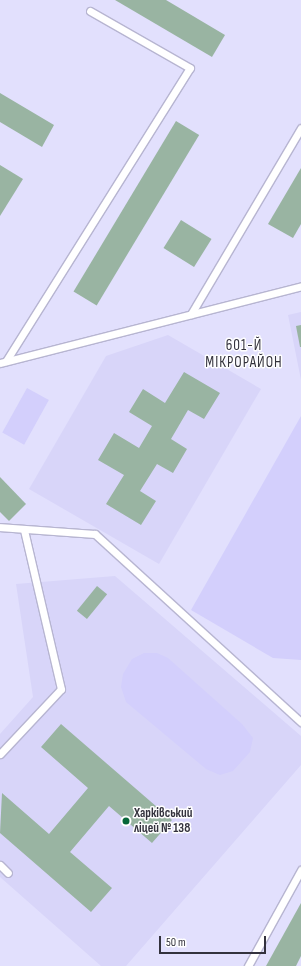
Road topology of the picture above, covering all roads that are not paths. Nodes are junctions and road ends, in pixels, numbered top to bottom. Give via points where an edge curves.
1 (90, 11) dead end
2 (301, 128) edge
3 (301, 286) edge
4 (191, 314) junction
5 (3, 362) edge
6 (0, 527) edge
7 (24, 530) junction
8 (301, 722) edge
9 (0, 754) edge
10 (0, 865) edge
11 (301, 870) edge
12 (8, 873) dead end
13 (248, 966) edge

1 - 5 lane via 190,68
2 - 4 lane
3 - 4 lane
4 - 5 lane
6 - 7 lane
7 - 8 lane via 94,534
7 - 9 lane via 61,689
10 - 12 lane
11 - 13 lane

